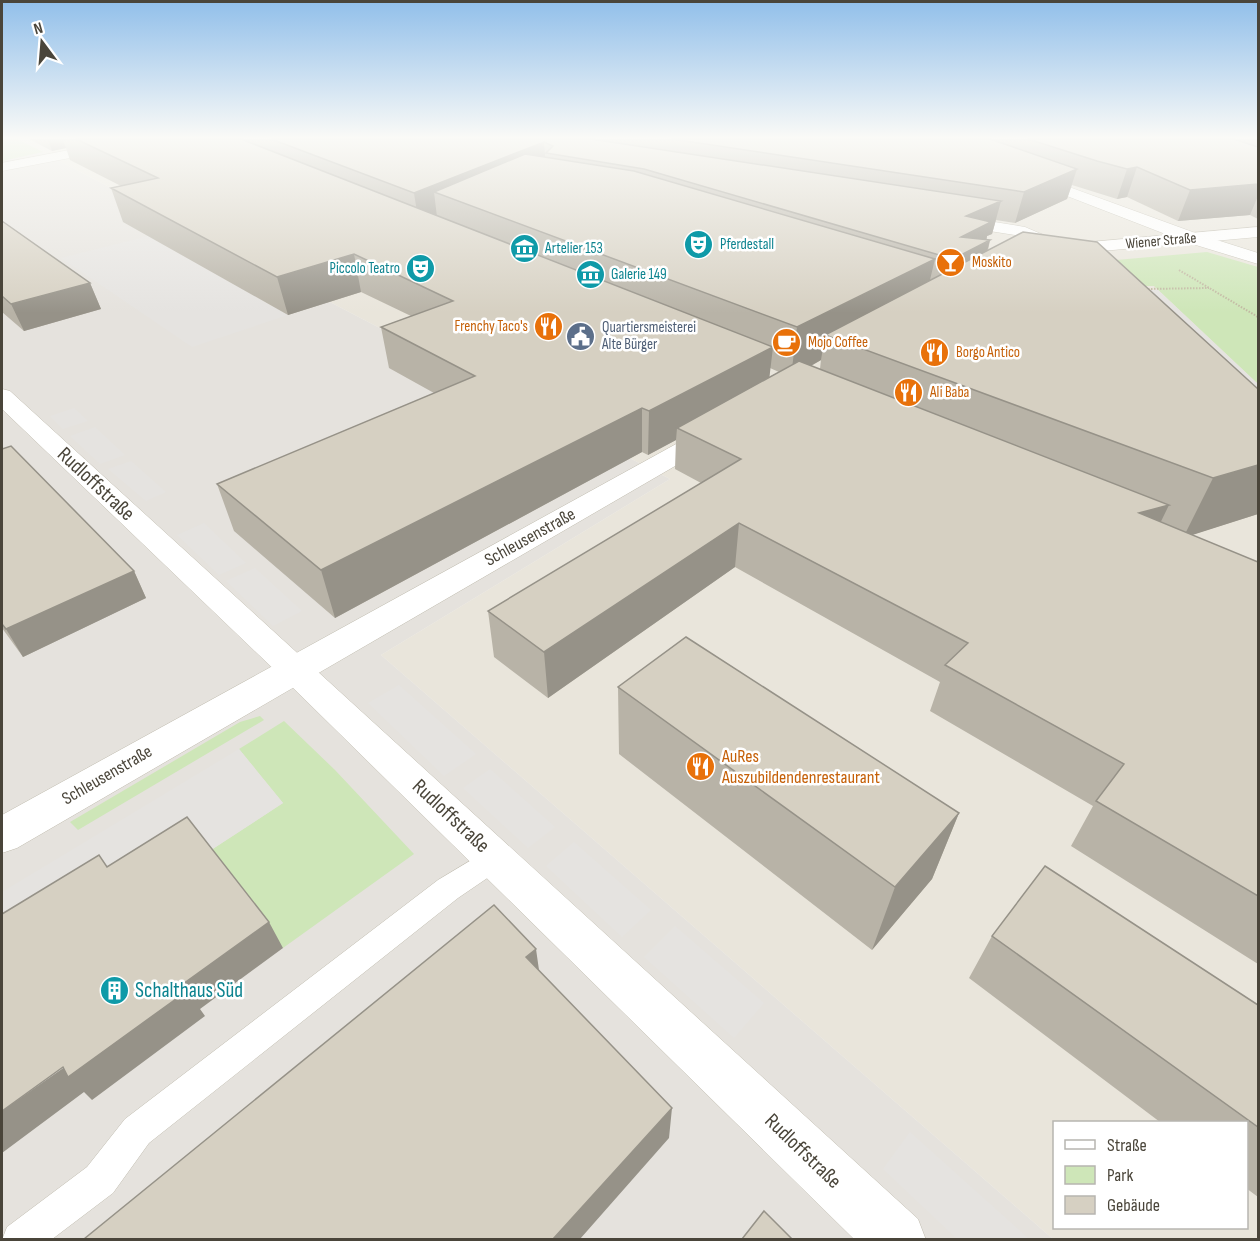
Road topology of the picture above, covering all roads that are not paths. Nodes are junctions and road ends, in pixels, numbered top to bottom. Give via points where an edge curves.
1 (1082, 197) edge
2 (938, 218) edge
3 (1258, 232) edge
4 (1192, 238) junction
5 (1063, 250) junction
6 (1032, 257) edge
7 (1258, 259) edge
8 (1113, 289) edge
9 (2, 396) edge
10 (740, 418) edge
11 (295, 669) junction
12 (2, 835) edge
13 (495, 858) junction
14 (20, 1239) edge
15 (897, 1239) edge

1 - 4 street
2 - 5 street via 1019,231
3 - 4 street, Wiener Straße
4 - 5 street, Wiener Straße
4 - 7 street
5 - 6 street
5 - 8 street via 1084,260
9 - 11 street, Rudloffstraße
10 - 11 street, Schleusenstraße
11 - 12 street, Schleusenstraße
11 - 13 street, Rudloffstraße
13 - 14 lane via 448,889 137,1131 100,1180
13 - 15 street, Rudloffstraße

